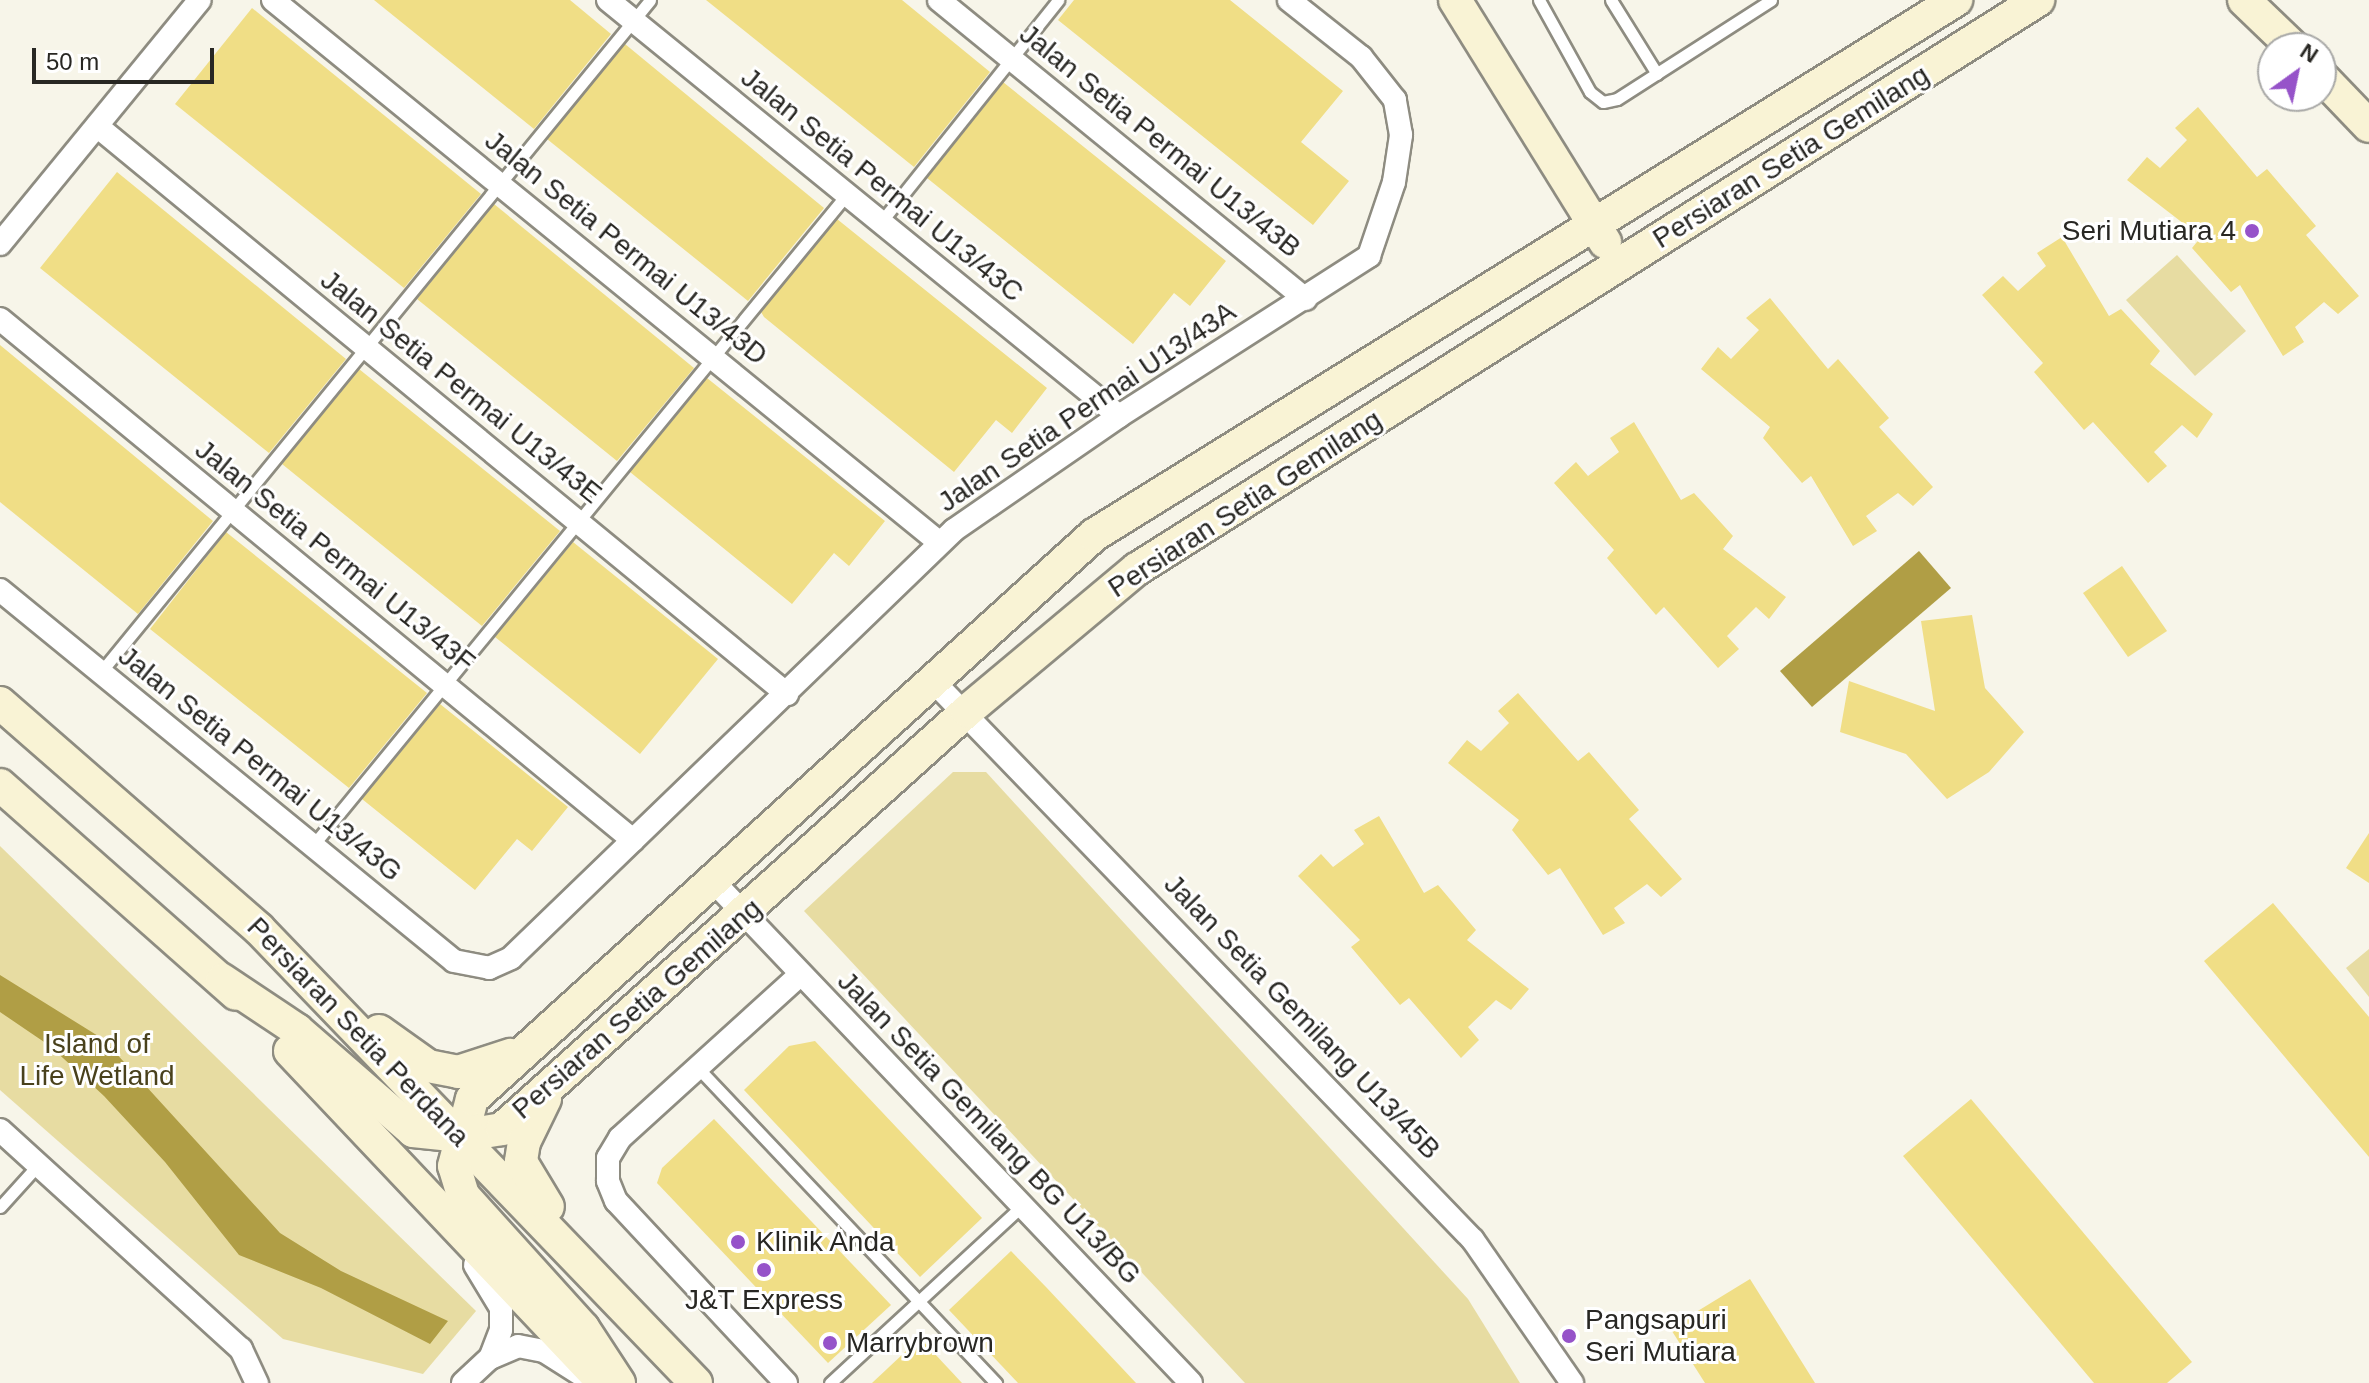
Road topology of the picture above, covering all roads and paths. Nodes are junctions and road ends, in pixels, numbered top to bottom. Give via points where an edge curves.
1 (200, 0) edge
2 (273, 0) edge
3 (608, 0) edge
4 (650, 0) edge
5 (939, 0) edge
6 (1058, 0) edge
7 (1289, 0) edge
8 (1455, 0) edge
9 (1539, 0) edge
10 (1611, 0) edge
11 (1771, 0) edge
12 (1956, 0) edge
13 (2038, 0) edge
14 (2244, 0) edge
15 (633, 21) junction
16 (2277, 32) edge
17 (1011, 59) junction
18 (1657, 74) junction
19 (2337, 93) edge
20 (97, 126) junction
21 (2369, 126) edge
22 (499, 184) junction
23 (847, 194) junction
24 (881, 222) junction
25 (1594, 225) junction
26 (0, 244) edge
27 (1618, 263) junction
28 (1306, 299) junction
29 (0, 319) edge
30 (366, 348) junction
31 (712, 358) junction
32 (1119, 416) junction
33 (233, 510) junction
34 (578, 522) junction
35 (940, 543) junction
36 (0, 590) edge
37 (100, 673) junction
38 (933, 681) junction
39 (445, 685) junction
40 (787, 694) junction
41 (0, 703) edge
42 (967, 711) junction
43 (0, 785) edge
44 (633, 840) junction
45 (314, 844) junction
46 (713, 881) junction
47 (744, 914) junction
48 (489, 968) joint
49 (299, 969) junction
50 (801, 974) junction
51 (222, 980) junction
52 (524, 1049) junction
53 (698, 1068) junction
54 (552, 1085) junction
55 (0, 1130) edge
56 (459, 1136) junction
57 (38, 1165) junction
58 (403, 1170) junction
59 (1022, 1206) junction
60 (0, 1207) edge
61 (609, 1287) junction
62 (919, 1301) junction
63 (490, 1358) junction
64 (257, 1383) edge
65 (463, 1383) edge
66 (593, 1383) edge
67 (603, 1383) edge
68 (619, 1383) edge
69 (696, 1383) edge
70 (786, 1383) edge
71 (830, 1383) edge
72 (996, 1383) edge
73 (1191, 1383) edge
74 (1572, 1383) edge

1 - 20 street
2 - 22 street, Jalan Setia Permai U13/43D
3 - 15 street, Jalan Setia Permai U13/43C
4 - 15 lane
5 - 17 street, Jalan Setia Permai U13/43B
6 - 17 lane
7 - 28 street, Jalan Setia Permai U13/43A via 1385,82 1395,100 1401,135 1378,241 1358,265
8 - 25 street
9 - 18 lane via 1590,92 1603,102
10 - 18 lane
11 - 18 lane
12 - 25 street, Persiaran Setia Gemilang
13 - 27 street, Persiaran Setia Gemilang
14 - 16 street
15 - 22 lane
15 - 23 street, Jalan Setia Permai U13/43C
17 - 24 lane
17 - 28 street, Jalan Setia Permai U13/43B
19 - 21 street
20 - 26 street
20 - 30 street, Jalan Setia Permai U13/43E
22 - 30 lane
22 - 31 street, Jalan Setia Permai U13/43D
23 - 24 street, Jalan Setia Permai U13/43C
23 - 31 lane
24 - 32 street, Jalan Setia Permai U13/43C
25 - 27 street
25 - 38 street, Persiaran Setia Gemilang via 1094,535
27 - 42 street, Persiaran Setia Gemilang via 1137,569
28 - 32 street, Jalan Setia Permai U13/43A
29 - 33 street, Jalan Setia Permai U13/43F
30 - 33 lane
30 - 34 street, Jalan Setia Permai U13/43E
31 - 34 lane
31 - 35 street, Jalan Setia Permai U13/43D
32 - 35 street, Jalan Setia Permai U13/43A
33 - 37 lane
33 - 39 street, Jalan Setia Permai U13/43F
34 - 39 lane
34 - 40 street, Jalan Setia Permai U13/43E
35 - 40 street, Jalan Setia Permai U13/43A
36 - 37 street, Jalan Setia Permai U13/43G
37 - 45 street, Jalan Setia Permai U13/43G
38 - 42 street, Jalan Setia Gemilang U13/45B
38 - 46 street, Persiaran Setia Gemilang
39 - 44 street, Jalan Setia Permai U13/43F
39 - 45 lane
40 - 44 street, Jalan Setia Permai U13/43A
41 - 49 street, Persiaran Setia Perdana
42 - 47 street, Persiaran Setia Gemilang
42 - 74 street, Jalan Setia Gemilang U13/45B via 1473,1240
43 - 51 street
44 - 48 street, Jalan Setia Permai U13/43A via 511,958
45 - 48 street, Jalan Setia Permai U13/43G via 454,961
46 - 47 street, Jalan Setia Gemilang BG U13/BG
46 - 52 street, Persiaran Setia Gemilang
47 - 50 street, Jalan Setia Gemilang BG U13/BG
47 - 54 street, Persiaran Setia Gemilang
49 - 52 street via 428,1066 458,1072
49 - 56 street, Persiaran Setia Perdana
50 - 53 street
50 - 59 street, Jalan Setia Gemilang BG U13/BG
51 - 56 street via 297,1030 413,1131
51 - 58 street
52 - 56 street, Persiaran Setia Gemilang via 472,1099
53 - 62 lane
53 - 70 street via 620,1138 608,1158 608,1181 616,1201 638,1226
54 - 56 street, Persiaran Setia Gemilang via 502,1129
54 - 61 street via 532,1120 521,1162 532,1186
55 - 57 street
56 - 61 street, Persiaran Setia Perdana
56 - 68 street via 454,1166 463,1195 583,1328
57 - 60 lane
57 - 64 street via 241,1349
58 - 63 street via 492,1287 501,1319
58 - 67 street
59 - 62 lane
59 - 73 street, Jalan Setia Gemilang BG U13/BG
61 - 69 street, Persiaran Setia Perdana
62 - 71 lane
62 - 72 lane
63 - 65 street
63 - 66 street via 518,1346 544,1351

